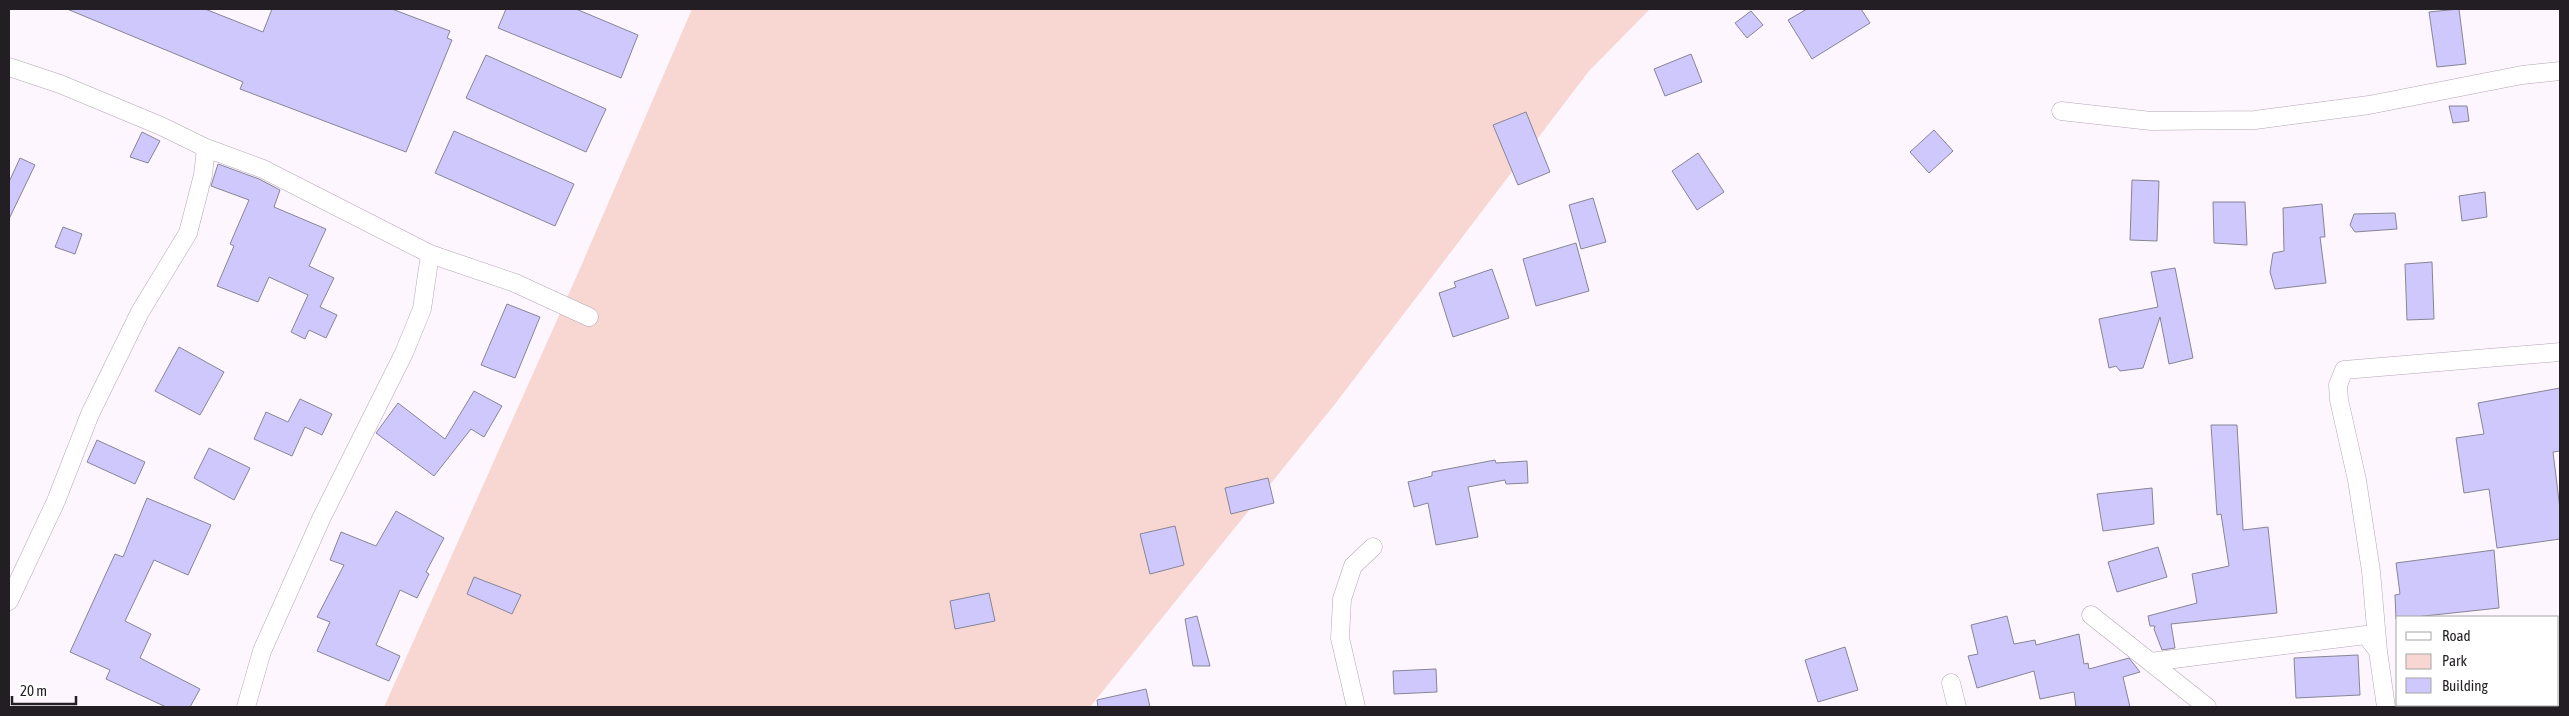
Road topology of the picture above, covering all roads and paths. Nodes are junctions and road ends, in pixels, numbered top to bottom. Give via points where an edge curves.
1 (9, 67) edge
2 (2560, 71) edge
3 (2060, 111) dead end
4 (206, 148) junction
5 (430, 254) junction
6 (589, 317) dead end
7 (2560, 352) edge
8 (1373, 547) dead end
9 (9, 601) edge
10 (2091, 615) dead end
11 (2378, 651) junction
12 (2150, 662) junction
13 (1951, 683) dead end
14 (246, 707) edge
15 (1356, 707) edge
16 (1957, 707) edge
17 (2207, 707) edge
18 (2386, 707) edge

1 - 4 street via 60,84
2 - 3 street via 2522,75 2369,105 2255,120 2151,121
4 - 5 street via 263,169
4 - 9 street via 203,175 188,233 140,312 90,414 56,501
5 - 6 street via 515,283
5 - 14 street via 422,309 262,651
7 - 11 street via 2344,370 2338,385 2339,400 2371,571
8 - 15 street via 1353,566 1342,599 1340,638
10 - 12 street
11 - 12 street via 2366,635
11 - 18 street
12 - 17 street
13 - 16 street

